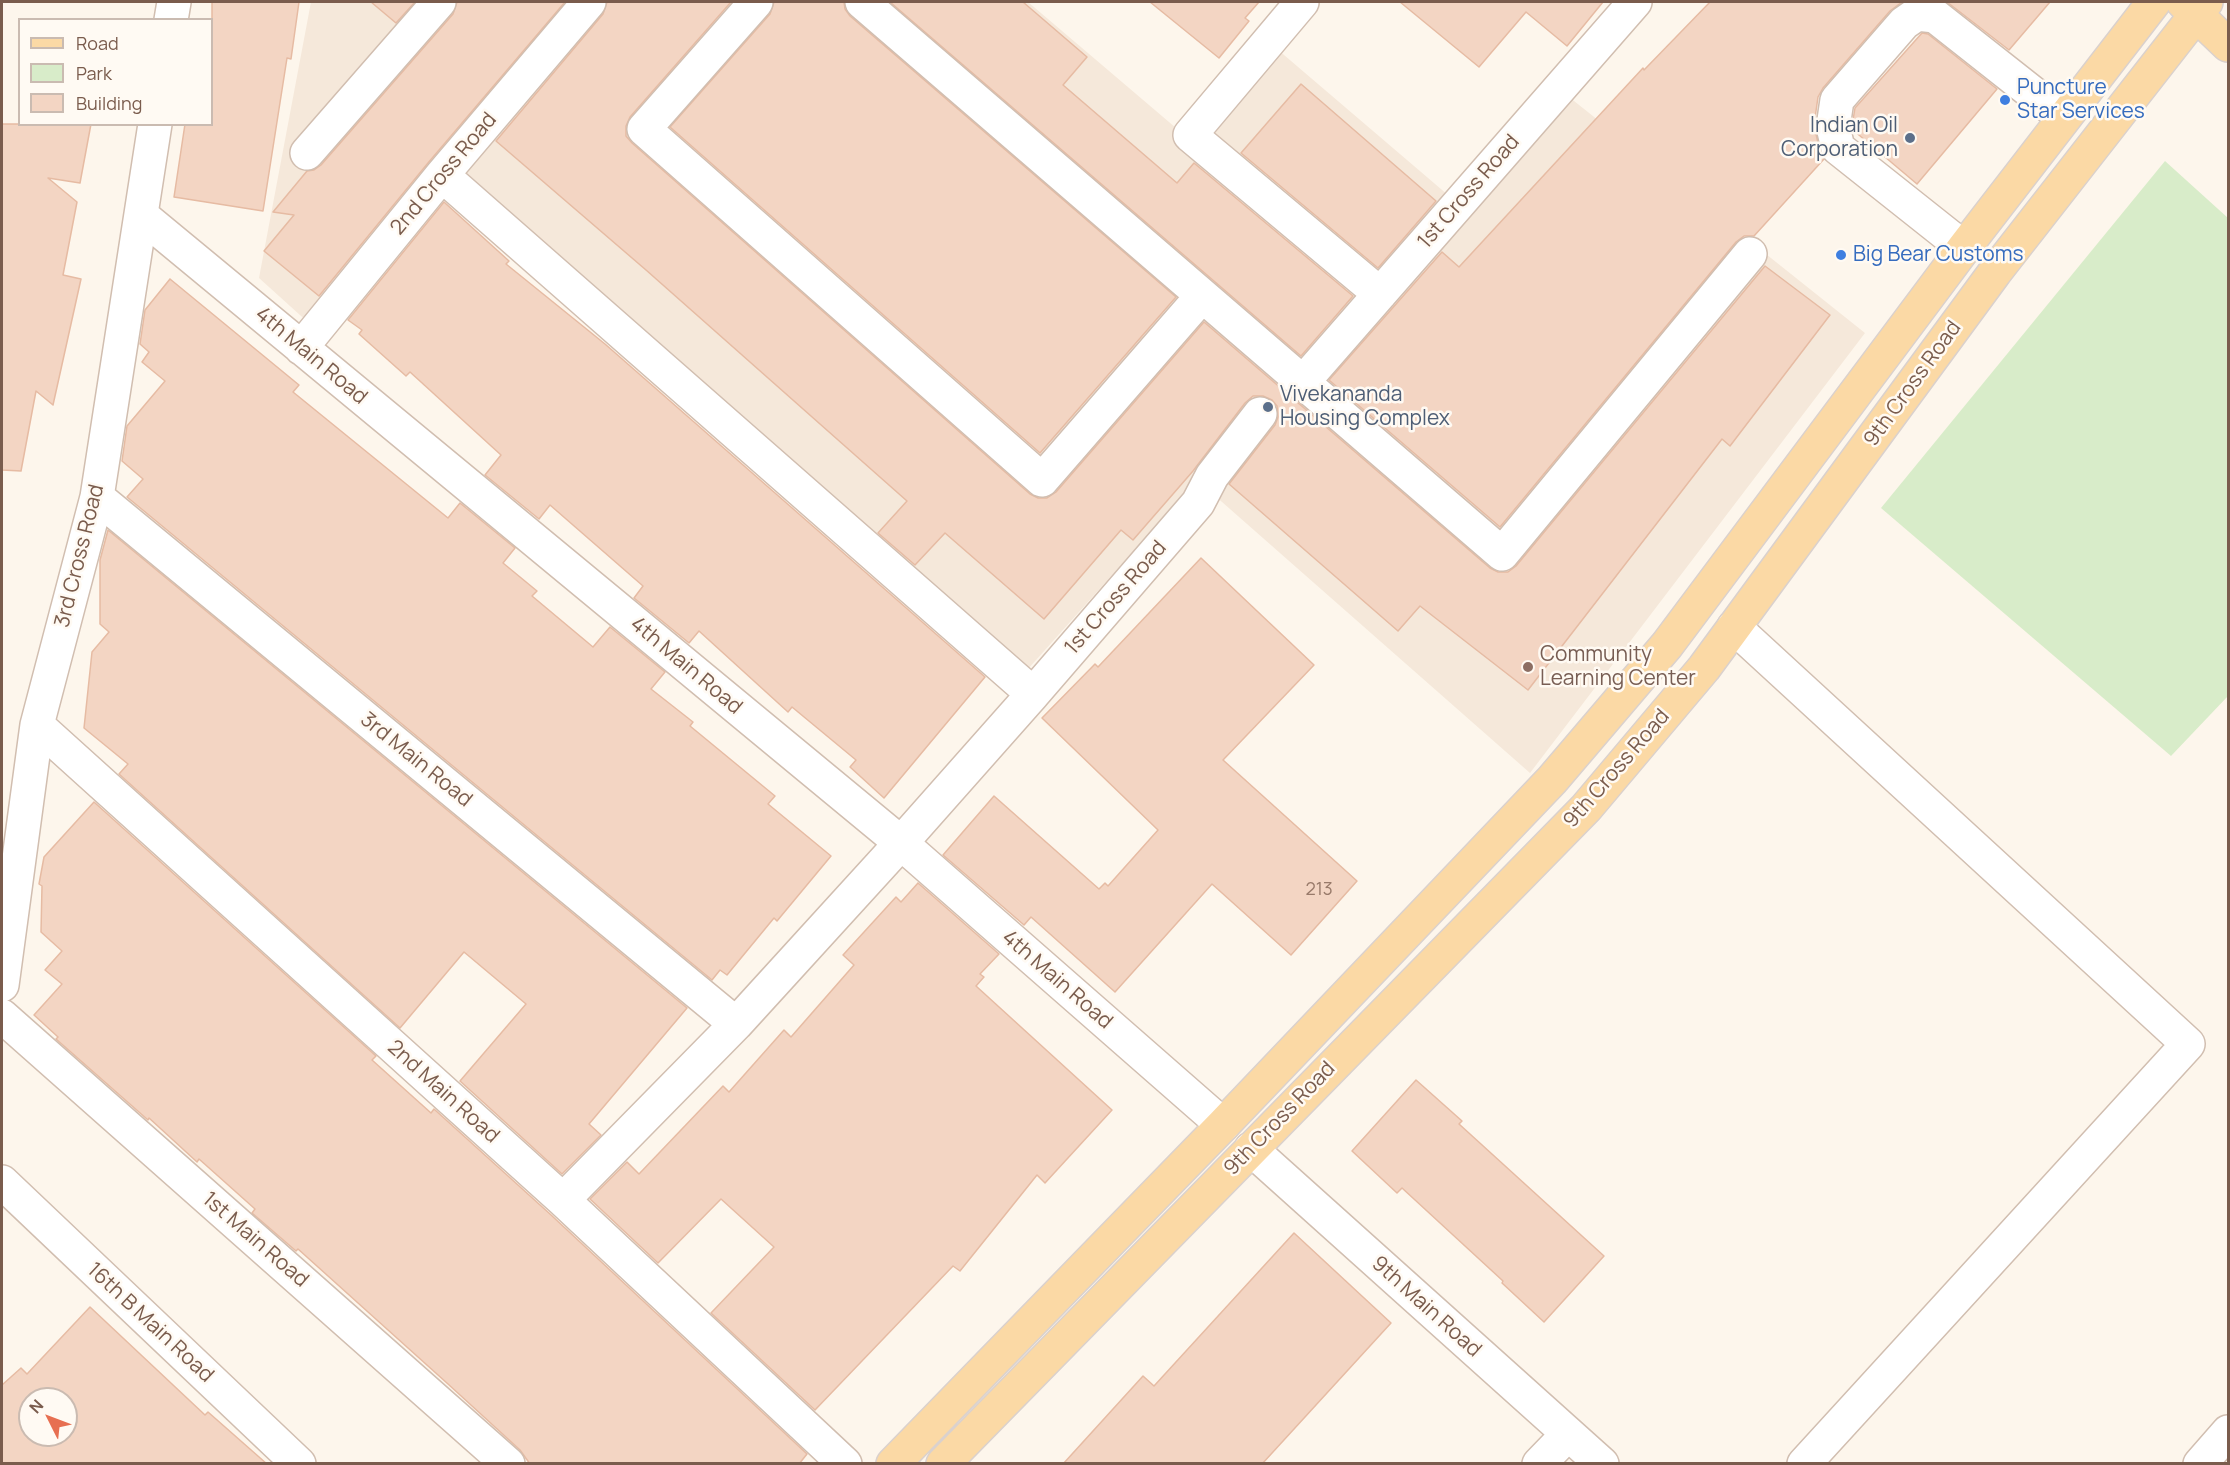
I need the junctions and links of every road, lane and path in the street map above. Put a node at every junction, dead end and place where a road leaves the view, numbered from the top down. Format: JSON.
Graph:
{"nodes":[{"id":1,"x":174,"y":2,"type":"edge"},
{"id":2,"x":439,"y":2,"type":"edge"},
{"id":3,"x":589,"y":2,"type":"edge"},
{"id":4,"x":756,"y":2,"type":"edge"},
{"id":5,"x":862,"y":2,"type":"edge"},
{"id":6,"x":1302,"y":2,"type":"edge"},
{"id":7,"x":1635,"y":2,"type":"edge"},
{"id":8,"x":2154,"y":2,"type":"edge"},
{"id":9,"x":2195,"y":6,"type":"edge"},
{"id":10,"x":171,"y":18,"type":"edge"},
{"id":11,"x":2229,"y":45,"type":"edge"},
{"id":12,"x":2063,"y":117,"type":"junction"},
{"id":13,"x":155,"y":126,"type":"edge"},
{"id":14,"x":307,"y":153,"type":"dead end"},
{"id":15,"x":442,"y":175,"type":"junction"},
{"id":16,"x":141,"y":215,"type":"junction"},
{"id":17,"x":1964,"y":248,"type":"junction"},
{"id":18,"x":1750,"y":254,"type":"dead end"},
{"id":19,"x":1380,"y":294,"type":"junction"},
{"id":20,"x":1202,"y":296,"type":"junction"},
{"id":21,"x":301,"y":348,"type":"junction"},
{"id":22,"x":1303,"y":382,"type":"junction"},
{"id":23,"x":1260,"y":414,"type":"dead end"},
{"id":24,"x":97,"y":497,"type":"junction"},
{"id":25,"x":1734,"y":627,"type":"junction"},
{"id":26,"x":1033,"y":694,"type":"junction"},
{"id":27,"x":37,"y":725,"type":"junction"},
{"id":28,"x":901,"y":843,"type":"junction"},
{"id":29,"x":2,"y":986,"type":"edge"},
{"id":30,"x":2,"y":1016,"type":"edge"},
{"id":31,"x":736,"y":1023,"type":"junction"},
{"id":32,"x":1223,"y":1125,"type":"junction"},
{"id":33,"x":1251,"y":1149,"type":"junction"},
{"id":34,"x":2,"y":1182,"type":"edge"},
{"id":35,"x":563,"y":1200,"type":"junction"},
{"id":36,"x":2229,"y":1432,"type":"edge"},
{"id":37,"x":1569,"y":1434,"type":"junction"},
{"id":38,"x":299,"y":1464,"type":"edge"},
{"id":39,"x":508,"y":1464,"type":"edge"},
{"id":40,"x":845,"y":1464,"type":"edge"},
{"id":41,"x":893,"y":1464,"type":"edge"},
{"id":42,"x":943,"y":1464,"type":"edge"},
{"id":43,"x":1539,"y":1464,"type":"edge"},
{"id":44,"x":1602,"y":1464,"type":"edge"},
{"id":45,"x":1804,"y":1464,"type":"edge"},
{"id":46,"x":2200,"y":1464,"type":"edge"}],
"edges":[{"from":1,"to":10,"type":"street"},
{"from":2,"to":14,"type":"street"},
{"from":3,"to":15,"type":"street","name":"2nd Cross Road"},
{"from":4,"to":20,"type":"street"},
{"from":5,"to":20,"type":"street"},
{"from":6,"to":19,"type":"street"},
{"from":7,"to":19,"type":"street","name":"1st Cross Road"},
{"from":8,"to":12,"type":"main road","name":"9th Cross Road"},
{"from":9,"to":11,"type":"main road"},
{"from":9,"to":25,"type":"main road","name":"9th Cross Road"},
{"from":12,"to":17,"type":"main road","name":"9th Cross Road"},
{"from":12,"to":17,"type":"street"},
{"from":13,"to":16,"type":"street","name":"3rd Cross Road"},
{"from":15,"to":21,"type":"street","name":"2nd Cross Road"},
{"from":15,"to":26,"type":"street"},
{"from":16,"to":21,"type":"street","name":"4th Main Road"},
{"from":16,"to":24,"type":"street","name":"3rd Cross Road"},
{"from":17,"to":32,"type":"main road","name":"9th Cross Road"},
{"from":18,"to":22,"type":"street"},
{"from":19,"to":22,"type":"street","name":"1st Cross Road"},
{"from":20,"to":22,"type":"street"},
{"from":21,"to":28,"type":"street","name":"4th Main Road"},
{"from":23,"to":26,"type":"street","name":"1st Cross Road"},
{"from":24,"to":27,"type":"street","name":"3rd Cross Road"},
{"from":24,"to":31,"type":"street","name":"3rd Main Road"},
{"from":25,"to":33,"type":"main road","name":"9th Cross Road"},
{"from":25,"to":45,"type":"street"},
{"from":26,"to":28,"type":"street","name":"1st Cross Road"},
{"from":27,"to":29,"type":"street","name":"3rd Cross Road"},
{"from":27,"to":35,"type":"street","name":"2nd Main Road"},
{"from":28,"to":31,"type":"street","name":"1st Cross Road"},
{"from":28,"to":32,"type":"street","name":"4th Main Road"},
{"from":30,"to":39,"type":"street","name":"1st Main Road"},
{"from":31,"to":35,"type":"street","name":"1st Cross Road"},
{"from":32,"to":41,"type":"main road","name":"9th Cross Road"},
{"from":33,"to":37,"type":"street","name":"9th Main Road"},
{"from":33,"to":42,"type":"main road","name":"9th Cross Road"},
{"from":34,"to":38,"type":"street","name":"16th B Main Road"},
{"from":35,"to":40,"type":"street","name":"2nd Main Road"},
{"from":36,"to":46,"type":"street"},
{"from":37,"to":43,"type":"street"},
{"from":37,"to":44,"type":"street","name":"9th Main Road"}]}
